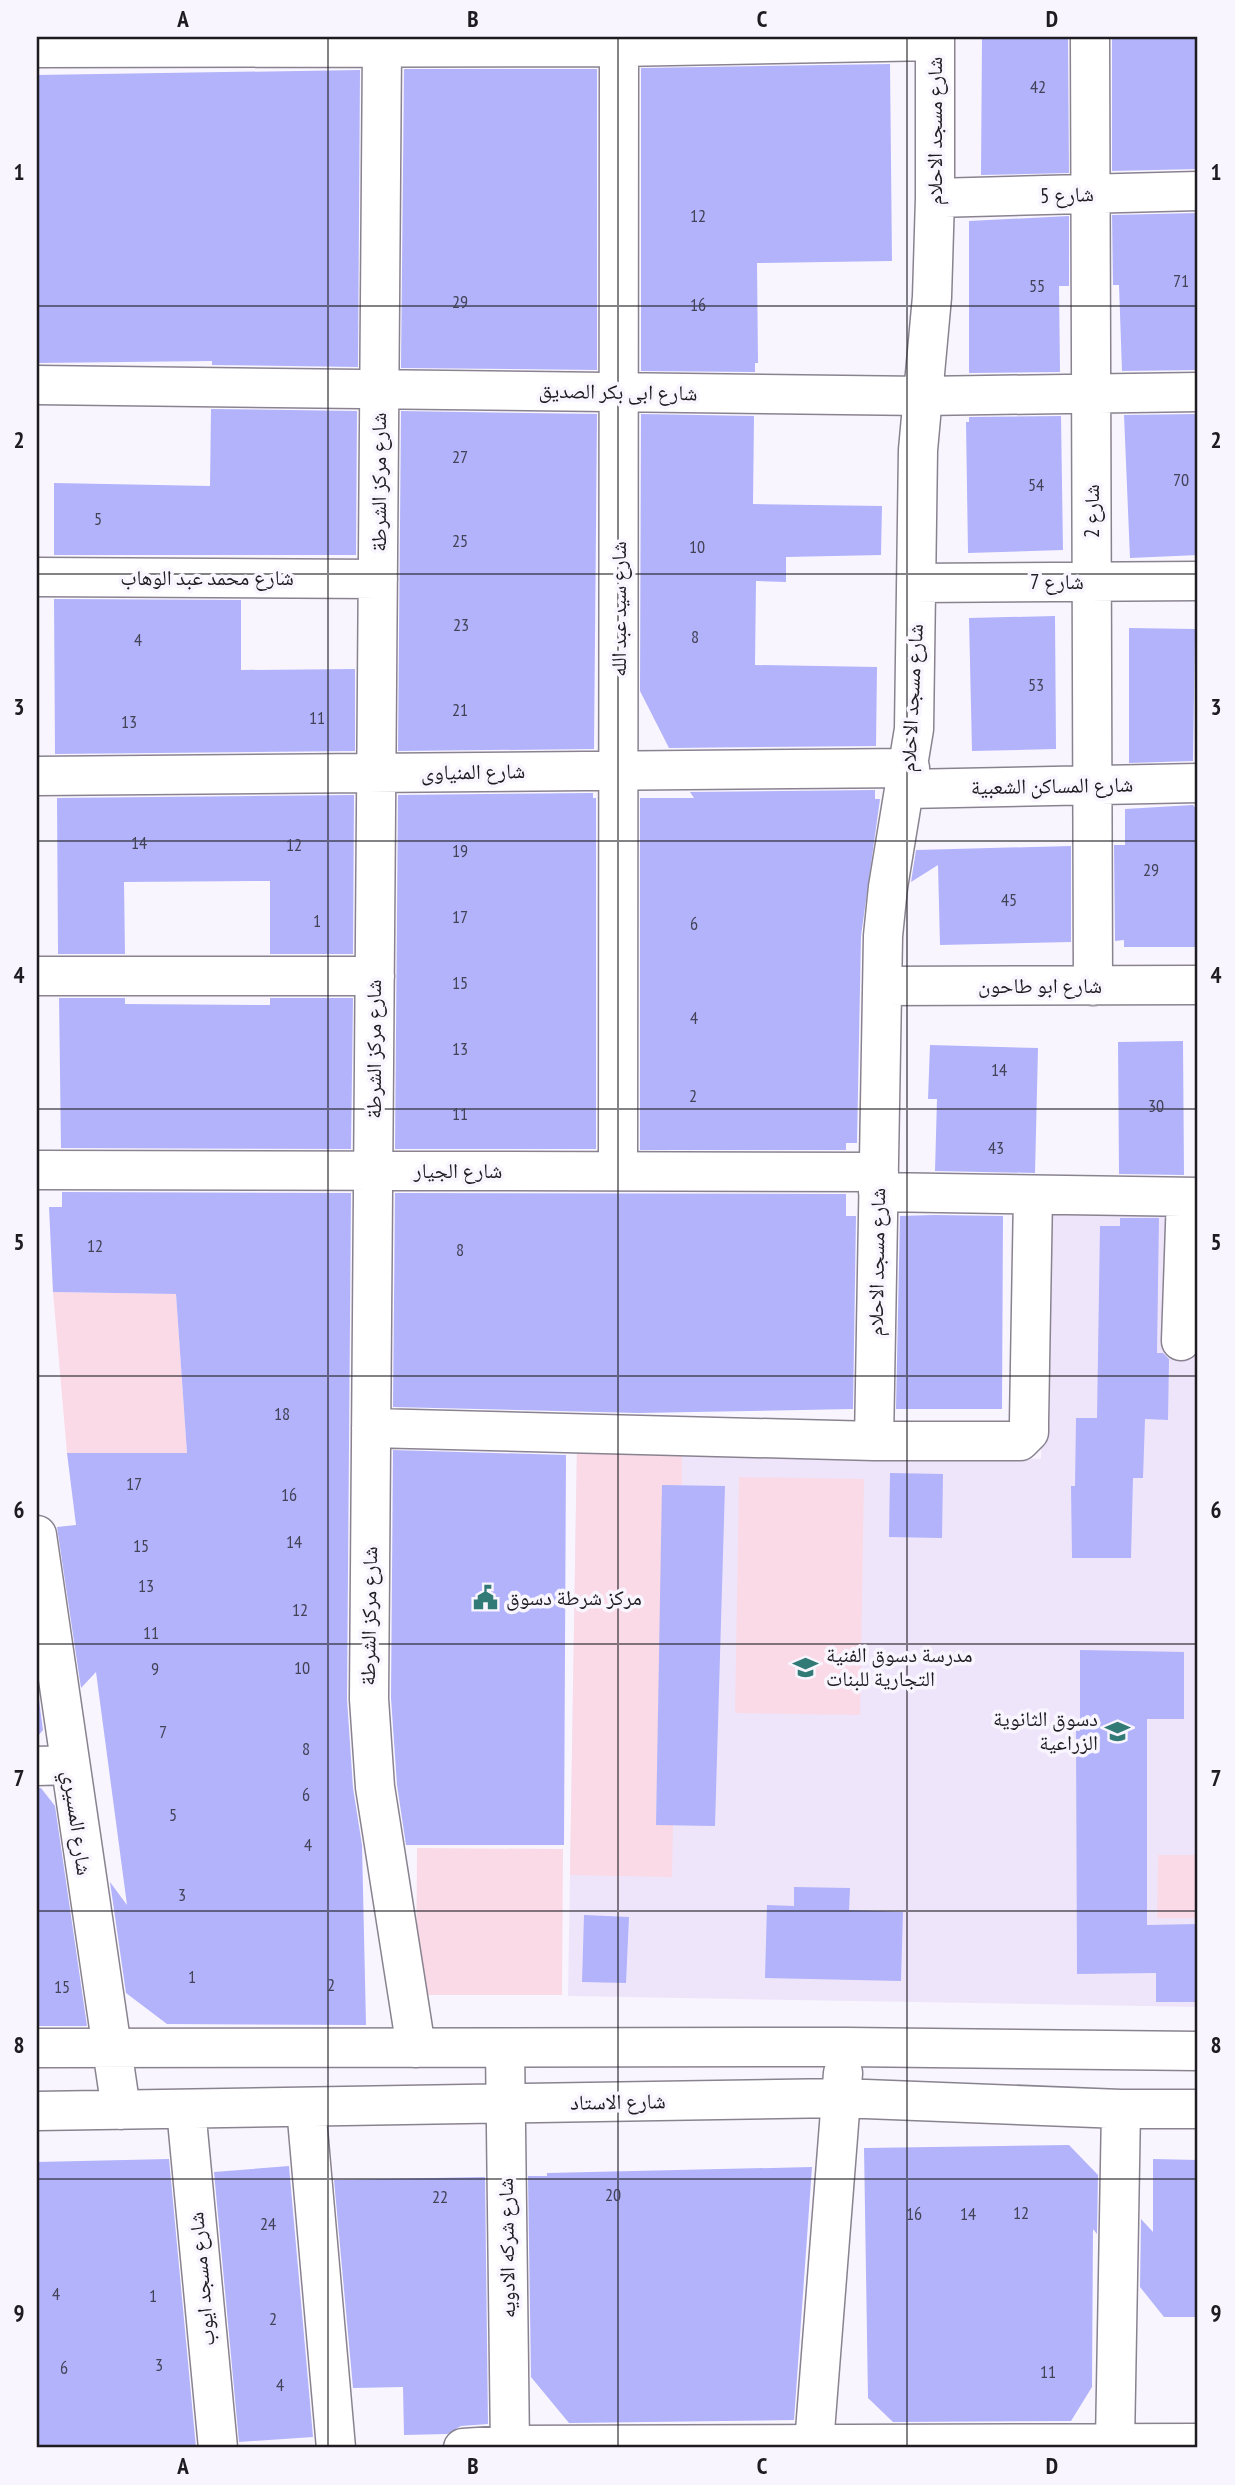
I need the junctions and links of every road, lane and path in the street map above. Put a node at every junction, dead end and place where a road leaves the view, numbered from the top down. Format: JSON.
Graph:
{"nodes":[{"id":1,"x":1090,"y":37,"type":"edge"},
{"id":2,"x":936,"y":39,"type":"edge"},
{"id":3,"x":382,"y":47,"type":"junction"},
{"id":4,"x":619,"y":47,"type":"junction"},
{"id":5,"x":37,"y":48,"type":"edge"},
{"id":6,"x":1198,"y":191,"type":"edge"},
{"id":7,"x":1090,"y":194,"type":"junction"},
{"id":8,"x":935,"y":198,"type":"junction"},
{"id":9,"x":37,"y":385,"type":"edge"},
{"id":10,"x":379,"y":389,"type":"junction"},
{"id":11,"x":619,"y":392,"type":"junction"},
{"id":12,"x":1198,"y":392,"type":"edge"},
{"id":13,"x":1091,"y":394,"type":"junction"},
{"id":14,"x":923,"y":396,"type":"junction"},
{"id":15,"x":37,"y":576,"type":"edge"},
{"id":16,"x":378,"y":579,"type":"junction"},
{"id":17,"x":1198,"y":581,"type":"edge"},
{"id":18,"x":1092,"y":582,"type":"junction"},
{"id":19,"x":916,"y":583,"type":"junction"},
{"id":20,"x":618,"y":771,"type":"junction"},
{"id":21,"x":376,"y":773,"type":"junction"},
{"id":22,"x":37,"y":776,"type":"edge"},
{"id":23,"x":908,"y":778,"type":"junction"},
{"id":24,"x":1198,"y":783,"type":"edge"},
{"id":25,"x":1093,"y":785,"type":"junction"},
{"id":26,"x":37,"y":976,"type":"edge"},
{"id":27,"x":374,"y":976,"type":"junction"},
{"id":28,"x":1198,"y":985,"type":"edge"},
{"id":29,"x":882,"y":986,"type":"junction"},
{"id":30,"x":1093,"y":986,"type":"junction"},
{"id":31,"x":37,"y":1170,"type":"edge"},
{"id":32,"x":373,"y":1171,"type":"junction"},
{"id":33,"x":618,"y":1171,"type":"junction"},
{"id":34,"x":878,"y":1182,"type":"junction"},
{"id":35,"x":1033,"y":1195,"type":"junction"},
{"id":36,"x":1192,"y":1197,"type":"edge"},
{"id":37,"x":1181,"y":1341,"type":"dead end"},
{"id":38,"x":371,"y":1428,"type":"junction"},
{"id":39,"x":874,"y":1441,"type":"junction"},
{"id":40,"x":37,"y":1535,"type":"edge"},
{"id":41,"x":53,"y":1765,"type":"edge"},
{"id":42,"x":846,"y":2047,"type":"junction"},
{"id":43,"x":37,"y":2048,"type":"edge"},
{"id":44,"x":111,"y":2048,"type":"junction"},
{"id":45,"x":416,"y":2048,"type":"junction"},
{"id":46,"x":505,"y":2048,"type":"junction"},
{"id":47,"x":1198,"y":2051,"type":"edge"},
{"id":48,"x":840,"y":2098,"type":"junction"},
{"id":49,"x":506,"y":2104,"type":"junction"},
{"id":50,"x":306,"y":2107,"type":"junction"},
{"id":51,"x":186,"y":2109,"type":"junction"},
{"id":52,"x":1121,"y":2109,"type":"junction"},
{"id":53,"x":1198,"y":2109,"type":"edge"},
{"id":54,"x":121,"y":2110,"type":"junction"},
{"id":55,"x":37,"y":2111,"type":"edge"},
{"id":56,"x":1198,"y":2442,"type":"edge"},
{"id":57,"x":1115,"y":2443,"type":"junction"},
{"id":58,"x":827,"y":2445,"type":"edge"},
{"id":59,"x":510,"y":2447,"type":"edge"},
{"id":60,"x":218,"y":2448,"type":"edge"},
{"id":61,"x":336,"y":2448,"type":"edge"},
{"id":62,"x":463,"y":2448,"type":"edge"}],
"edges":[{"from":1,"to":7,"type":"street","name":"شارع 2"},
{"from":2,"to":4,"type":"street"},
{"from":2,"to":8,"type":"street","name":"شارع مسجد الاحلام"},
{"from":3,"to":4,"type":"street"},
{"from":3,"to":5,"type":"street"},
{"from":3,"to":10,"type":"street","name":"شارع مركز الشرطة"},
{"from":4,"to":11,"type":"street","name":"شارع سيد عبد الله"},
{"from":6,"to":7,"type":"street","name":"شارع 5"},
{"from":7,"to":8,"type":"street","name":"شارع 5"},
{"from":7,"to":13,"type":"street","name":"شارع 2"},
{"from":8,"to":14,"type":"street","name":"شارع مسجد الاحلام"},
{"from":9,"to":10,"type":"street","name":"شارع ابى بكر الصديق"},
{"from":10,"to":11,"type":"street","name":"شارع ابى بكر الصديق"},
{"from":10,"to":16,"type":"street","name":"شارع مركز الشرطة"},
{"from":11,"to":14,"type":"street","name":"شارع ابى بكر الصديق"},
{"from":11,"to":20,"type":"street","name":"شارع سيد عبد الله"},
{"from":12,"to":13,"type":"street","name":"شارع ابى بكر الصديق"},
{"from":13,"to":14,"type":"street","name":"شارع ابى بكر الصديق"},
{"from":13,"to":18,"type":"street","name":"شارع 2"},
{"from":14,"to":19,"type":"street","name":"شارع مسجد الاحلام"},
{"from":15,"to":16,"type":"street","name":"شارع محمد عبد الوهاب"},
{"from":16,"to":21,"type":"street","name":"شارع مركز الشرطة"},
{"from":17,"to":18,"type":"street","name":"شارع 7"},
{"from":18,"to":19,"type":"street","name":"شارع 7"},
{"from":18,"to":25,"type":"street","name":"شارع 2"},
{"from":19,"to":23,"type":"street","name":"شارع مسجد الاحلام"},
{"from":20,"to":21,"type":"street","name":"شارع المنياوى"},
{"from":20,"to":23,"type":"street","name":"شارع المنياوى"},
{"from":20,"to":33,"type":"street","name":"شارع سيد عبد الله"},
{"from":21,"to":22,"type":"street","name":"شارع المنياوى"},
{"from":21,"to":27,"type":"street","name":"شارع مركز الشرطة"},
{"from":23,"to":25,"type":"street","name":"شارع المساكن الشعبية"},
{"from":23,"to":29,"type":"street","name":"شارع مسجد الاحلام"},
{"from":24,"to":25,"type":"street","name":"شارع المساكن الشعبية"},
{"from":25,"to":30,"type":"street","name":"شارع 2"},
{"from":26,"to":27,"type":"street"},
{"from":27,"to":32,"type":"street","name":"شارع مركز الشرطة"},
{"from":28,"to":30,"type":"street","name":"شارع ابو طاحون"},
{"from":29,"to":30,"type":"street","name":"شارع ابو طاحون"},
{"from":29,"to":34,"type":"street","name":"شارع مسجد الاحلام"},
{"from":31,"to":32,"type":"street","name":"شارع الجيار"},
{"from":32,"to":33,"type":"street","name":"شارع الجيار"},
{"from":32,"to":38,"type":"street","name":"شارع مركز الشرطة"},
{"from":33,"to":34,"type":"street","name":"شارع الجيار"},
{"from":34,"to":35,"type":"street","name":"شارع الجيار"},
{"from":34,"to":39,"type":"street","name":"شارع مسجد الاحلام"},
{"from":35,"to":36,"type":"street","name":"شارع الجيار"},
{"from":35,"to":39,"type":"street"},
{"from":36,"to":37,"type":"street"},
{"from":38,"to":39,"type":"street"},
{"from":38,"to":45,"type":"street","name":"شارع مركز الشرطة"},
{"from":40,"to":41,"type":"street","name":"شارع المسيري"},
{"from":41,"to":44,"type":"street","name":"شارع المسيري"},
{"from":42,"to":46,"type":"street"},
{"from":42,"to":47,"type":"street"},
{"from":42,"to":48,"type":"street"},
{"from":43,"to":44,"type":"street"},
{"from":44,"to":45,"type":"street"},
{"from":44,"to":54,"type":"street","name":"شارع المسيري"},
{"from":45,"to":46,"type":"street"},
{"from":46,"to":49,"type":"street","name":"شارع شركه الادويه"},
{"from":48,"to":49,"type":"street","name":"شارع الاستاد"},
{"from":48,"to":52,"type":"street","name":"شارع الاستاد"},
{"from":48,"to":58,"type":"street"},
{"from":49,"to":50,"type":"street","name":"شارع الاستاد"},
{"from":49,"to":59,"type":"street","name":"شارع شركه الادويه"},
{"from":50,"to":51,"type":"street","name":"شارع الاستاد"},
{"from":50,"to":61,"type":"street"},
{"from":51,"to":54,"type":"street","name":"شارع الاستاد"},
{"from":51,"to":60,"type":"street","name":"شارع مسجد ايوب"},
{"from":52,"to":53,"type":"street","name":"شارع الاستاد"},
{"from":52,"to":57,"type":"street"},
{"from":54,"to":55,"type":"street","name":"شارع الاستاد"},
{"from":56,"to":57,"type":"street"},
{"from":57,"to":58,"type":"street"},
{"from":58,"to":59,"type":"street"},
{"from":59,"to":62,"type":"street"}]}
